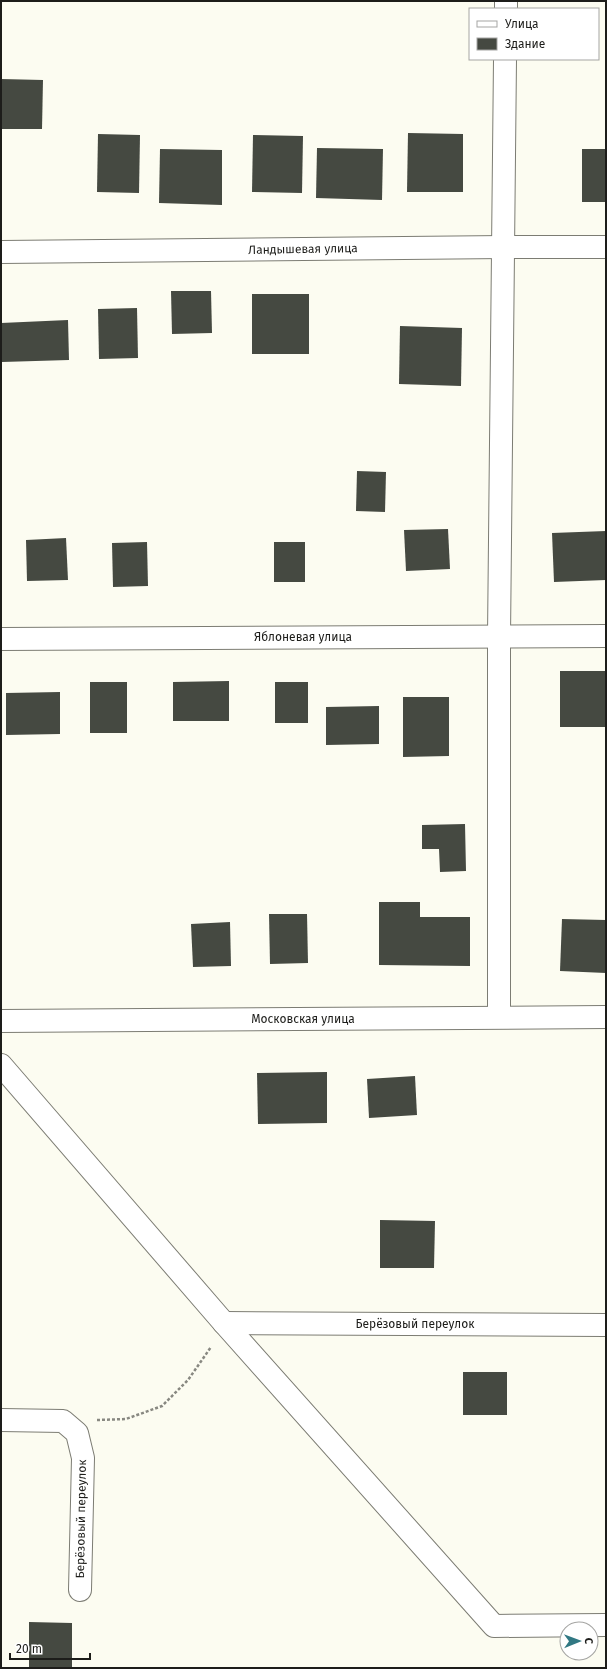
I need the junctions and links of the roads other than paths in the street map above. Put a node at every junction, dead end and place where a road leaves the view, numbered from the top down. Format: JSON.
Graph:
{"nodes":[{"id":1,"x":505,"y":60,"type":"edge"},
{"id":2,"x":504,"y":246,"type":"junction"},
{"id":3,"x":606,"y":247,"type":"edge"},
{"id":4,"x":1,"y":252,"type":"edge"},
{"id":5,"x":499,"y":636,"type":"junction"},
{"id":6,"x":606,"y":636,"type":"edge"},
{"id":7,"x":1,"y":639,"type":"edge"},
{"id":8,"x":499,"y":1017,"type":"junction"},
{"id":9,"x":606,"y":1017,"type":"edge"},
{"id":10,"x":1,"y":1021,"type":"edge"},
{"id":11,"x":1,"y":1064,"type":"edge"},
{"id":12,"x":224,"y":1323,"type":"junction"},
{"id":13,"x":606,"y":1325,"type":"edge"},
{"id":14,"x":1,"y":1420,"type":"edge"},
{"id":15,"x":80,"y":1590,"type":"dead end"},
{"id":16,"x":606,"y":1625,"type":"edge"}],
"edges":[{"from":1,"to":2,"type":"street"},
{"from":2,"to":3,"type":"street","name":"Ландышевая улица"},
{"from":2,"to":4,"type":"street","name":"Ландышевая улица"},
{"from":2,"to":5,"type":"street"},
{"from":5,"to":6,"type":"street","name":"Яблоневая улица"},
{"from":5,"to":7,"type":"street","name":"Яблоневая улица"},
{"from":5,"to":8,"type":"street"},
{"from":8,"to":9,"type":"street","name":"Московская улица"},
{"from":8,"to":10,"type":"street","name":"Московская улица"},
{"from":11,"to":12,"type":"street"},
{"from":12,"to":13,"type":"street","name":"Берёзовый переулок"},
{"from":12,"to":16,"type":"street"},
{"from":14,"to":15,"type":"street","name":"Берёзовый переулок"}]}
